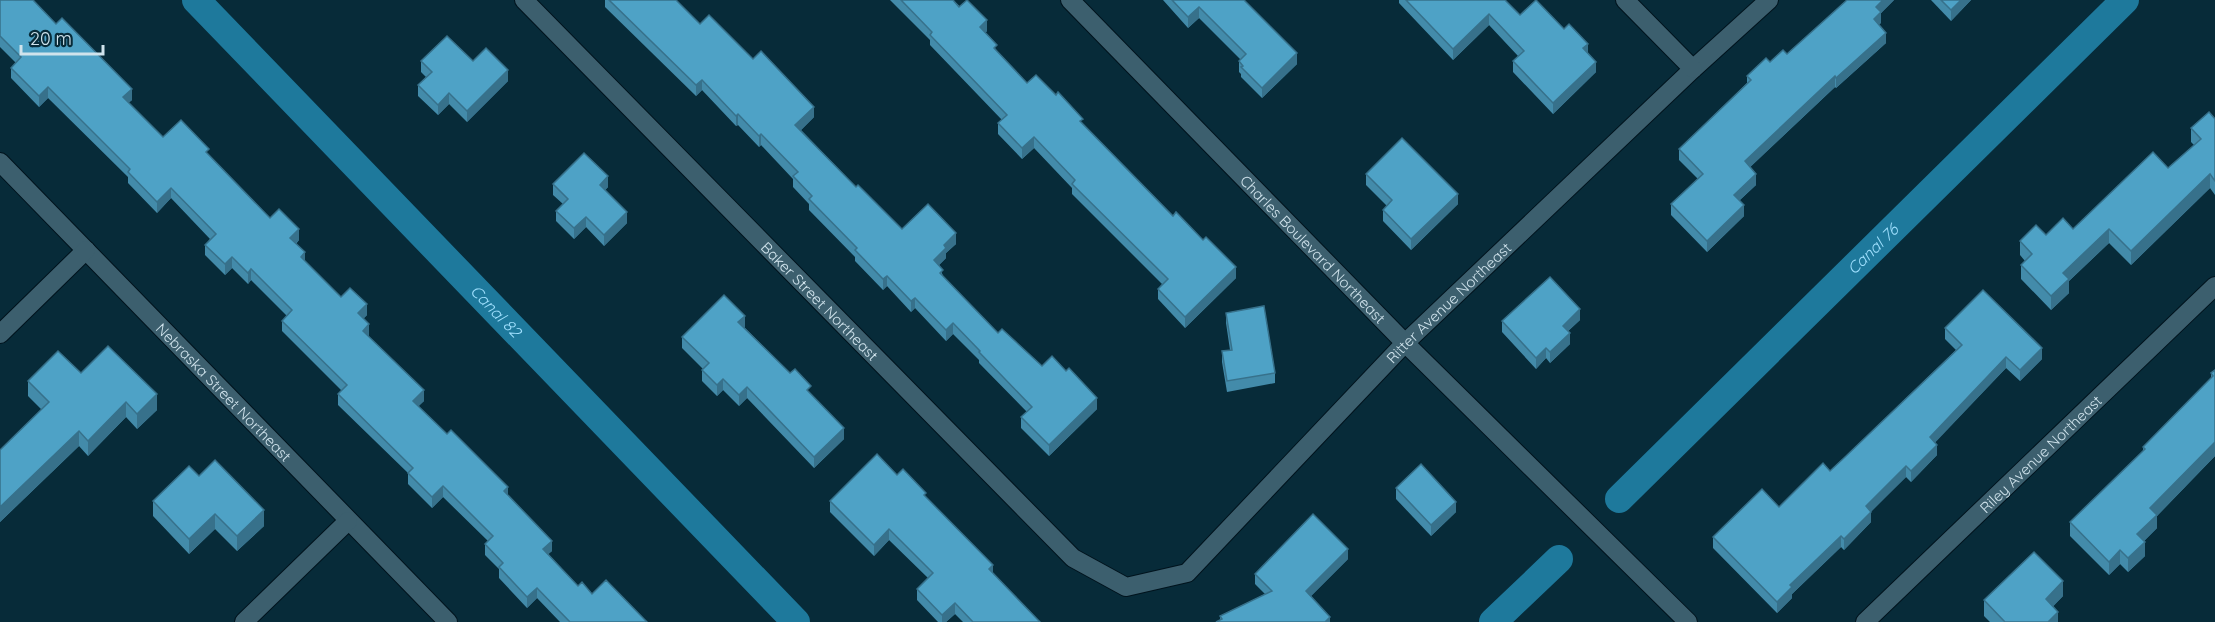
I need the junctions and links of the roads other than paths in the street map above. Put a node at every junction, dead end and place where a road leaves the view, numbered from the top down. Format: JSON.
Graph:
{"nodes":[{"id":1,"x":524,"y":0,"type":"edge"},
{"id":2,"x":1070,"y":0,"type":"edge"},
{"id":3,"x":1625,"y":0,"type":"edge"},
{"id":4,"x":1769,"y":0,"type":"edge"},
{"id":5,"x":1693,"y":69,"type":"junction"},
{"id":6,"x":0,"y":162,"type":"edge"},
{"id":7,"x":86,"y":250,"type":"junction"},
{"id":8,"x":2215,"y":286,"type":"edge"},
{"id":9,"x":0,"y":334,"type":"edge"},
{"id":10,"x":1405,"y":342,"type":"junction"},
{"id":11,"x":348,"y":520,"type":"junction"},
{"id":12,"x":1126,"y":588,"type":"joint"},
{"id":13,"x":244,"y":622,"type":"edge"},
{"id":14,"x":448,"y":622,"type":"edge"},
{"id":15,"x":1688,"y":622,"type":"edge"},
{"id":16,"x":1865,"y":622,"type":"edge"}],
"edges":[{"from":1,"to":12,"type":"street","name":"Baker Street Northeast"},
{"from":2,"to":10,"type":"street","name":"Charles Boulevard Northeast"},
{"from":3,"to":5,"type":"street"},
{"from":4,"to":5,"type":"street","name":"Ritter Avenue Northeast"},
{"from":5,"to":10,"type":"street","name":"Ritter Avenue Northeast"},
{"from":6,"to":7,"type":"street","name":"Nebraska Street Northeast"},
{"from":7,"to":9,"type":"street"},
{"from":7,"to":11,"type":"street","name":"Nebraska Street Northeast"},
{"from":8,"to":16,"type":"street","name":"Riley Avenue Northeast"},
{"from":10,"to":12,"type":"street","name":"Ritter Avenue Northeast"},
{"from":10,"to":15,"type":"street","name":"Charles Boulevard Northeast"},
{"from":11,"to":13,"type":"street"},
{"from":11,"to":14,"type":"street","name":"Nebraska Street Northeast"}]}
